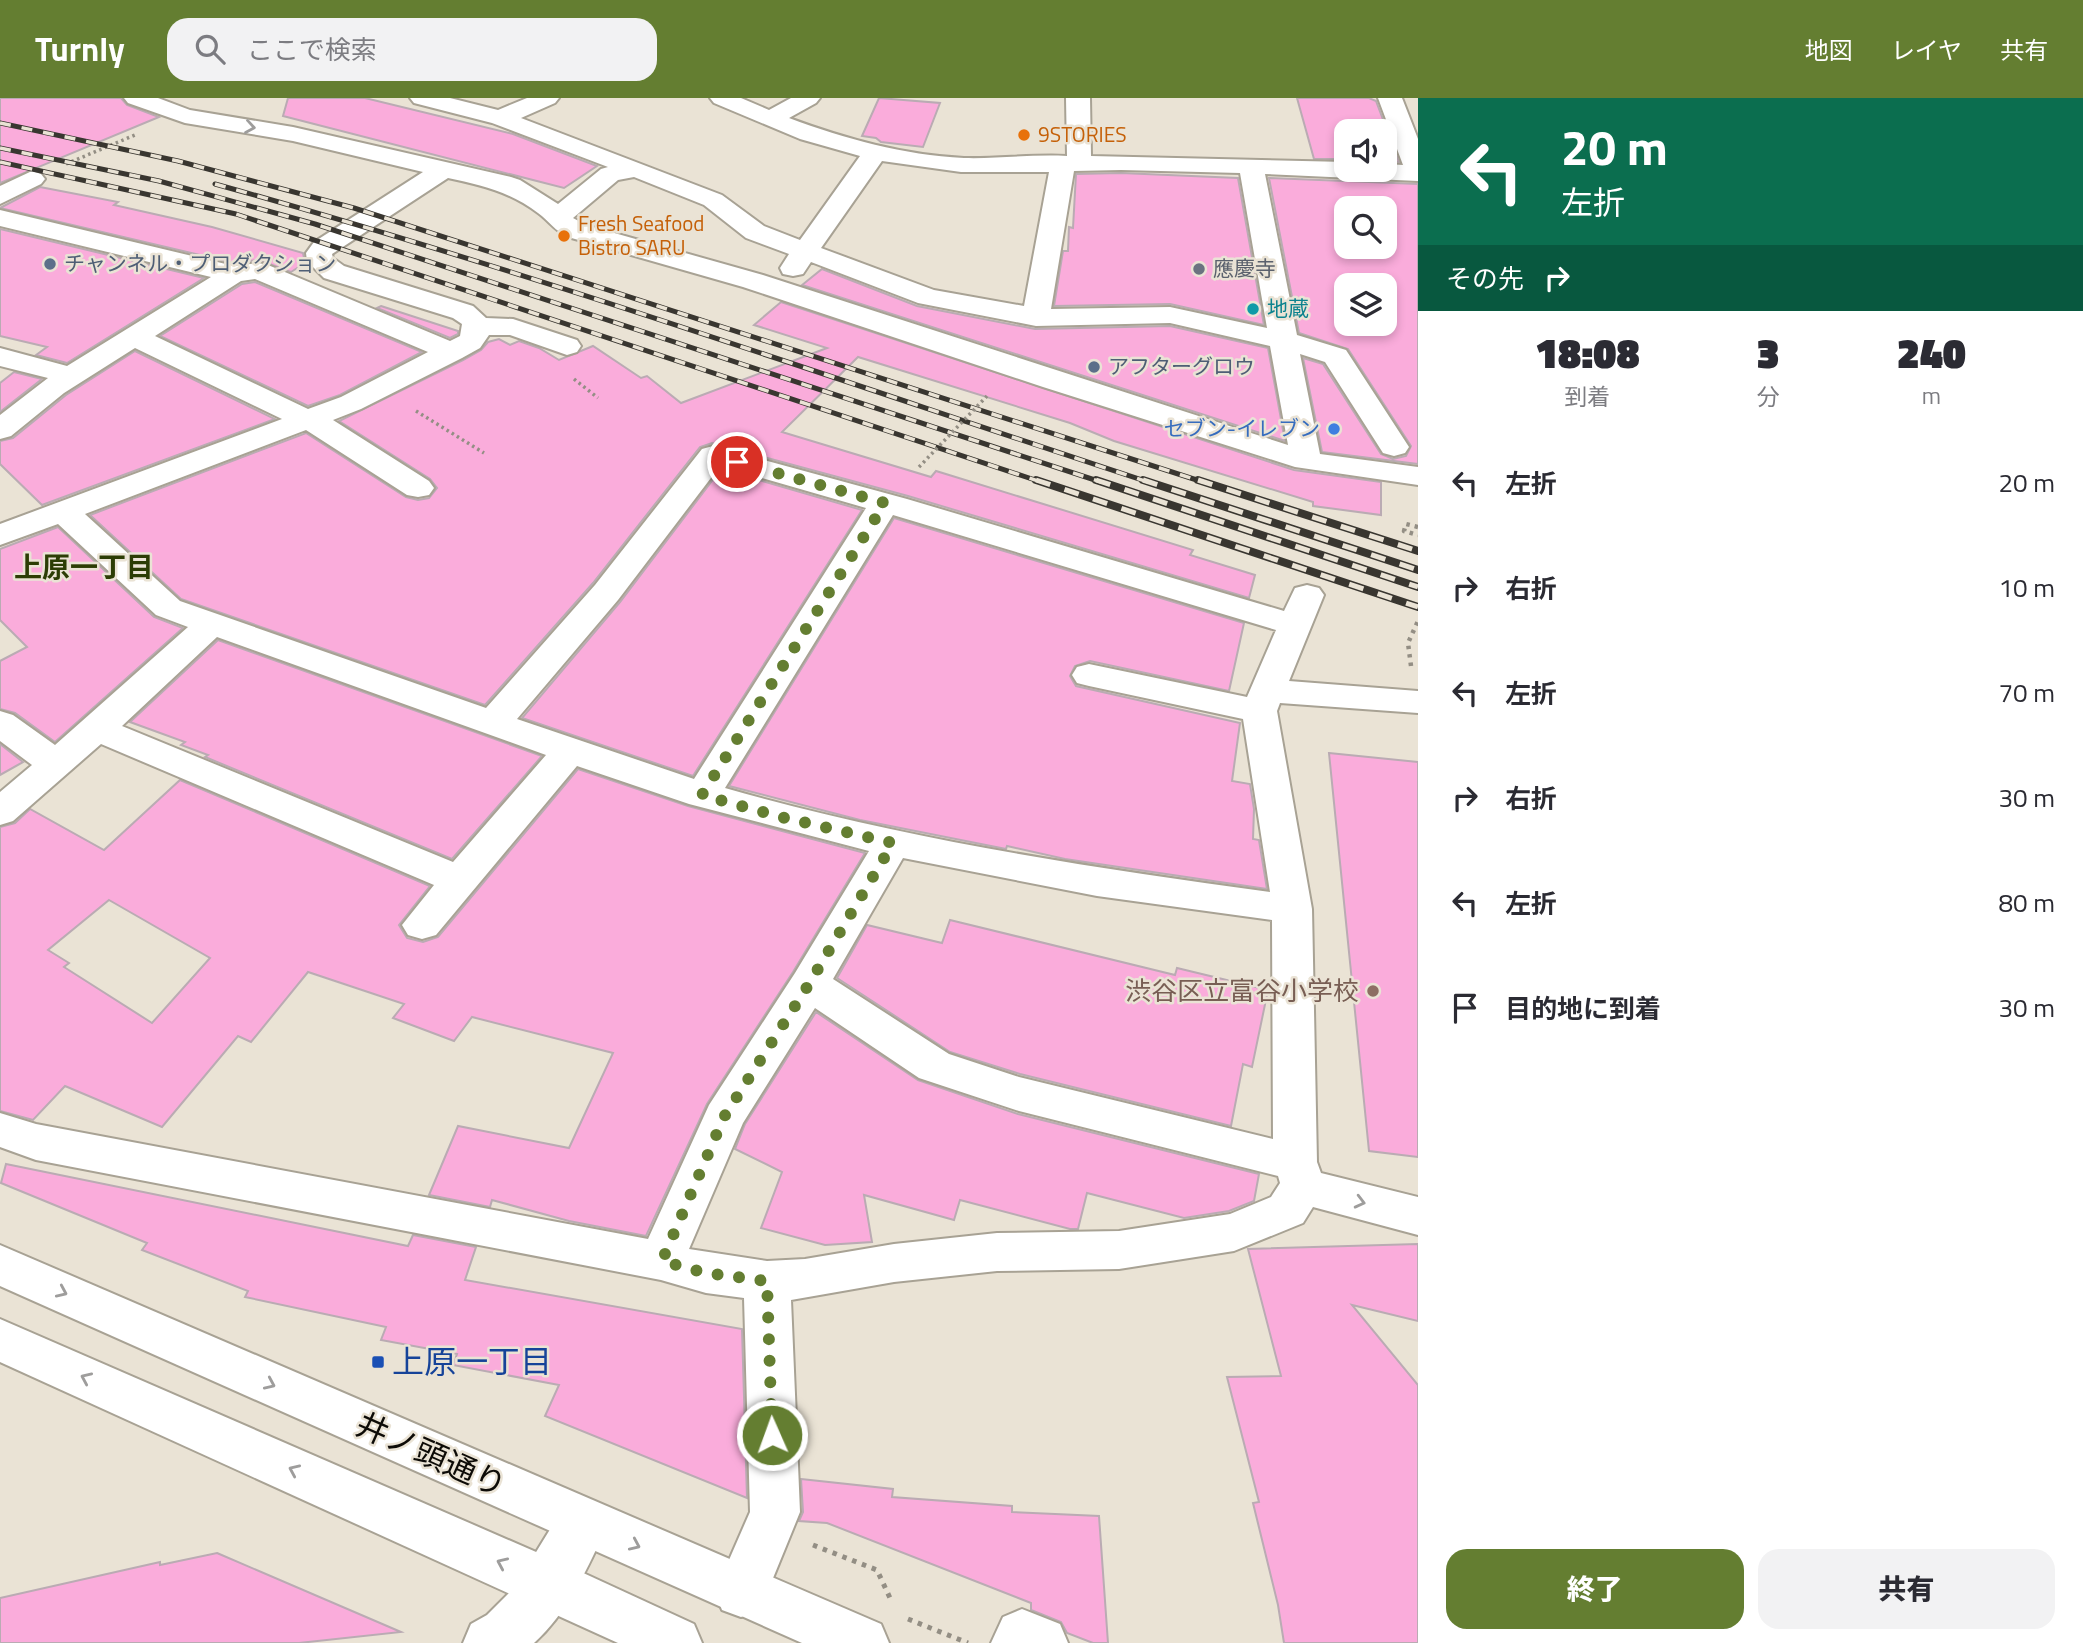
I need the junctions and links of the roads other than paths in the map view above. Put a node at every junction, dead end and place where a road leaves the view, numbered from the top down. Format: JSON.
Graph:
{"nodes":[{"id":1,"x":136,"y":98,"type":"edge"},
{"id":2,"x":225,"y":98,"type":"edge"},
{"id":3,"x":422,"y":98,"type":"edge"},
{"id":4,"x":547,"y":98,"type":"edge"},
{"id":5,"x":722,"y":98,"type":"edge"},
{"id":6,"x":808,"y":98,"type":"edge"},
{"id":7,"x":1078,"y":98,"type":"edge"},
{"id":8,"x":1390,"y":98,"type":"edge"},
{"id":9,"x":192,"y":117,"type":"junction"},
{"id":10,"x":500,"y":118,"type":"junction"},
{"id":11,"x":771,"y":119,"type":"junction"},
{"id":12,"x":875,"y":153,"type":"junction"},
{"id":13,"x":1071,"y":164,"type":"junction"},
{"id":14,"x":1251,"y":167,"type":"junction"},
{"id":15,"x":444,"y":169,"type":"junction"},
{"id":16,"x":636,"y":169,"type":"junction"},
{"id":17,"x":1418,"y":172,"type":"edge"},
{"id":18,"x":32,"y":179,"type":"road end"},
{"id":19,"x":0,"y":196,"type":"edge"},
{"id":20,"x":558,"y":217,"type":"junction"},
{"id":21,"x":0,"y":218,"type":"edge"},
{"id":22,"x":806,"y":250,"type":"junction"},
{"id":23,"x":234,"y":274,"type":"junction"},
{"id":24,"x":778,"y":290,"type":"junction"},
{"id":25,"x":1040,"y":318,"type":"junction"},
{"id":26,"x":478,"y":326,"type":"junction"},
{"id":27,"x":134,"y":337,"type":"junction"},
{"id":28,"x":1283,"y":340,"type":"junction"},
{"id":29,"x":567,"y":346,"type":"dead end"},
{"id":30,"x":453,"y":352,"type":"junction"},
{"id":31,"x":0,"y":357,"type":"edge"},
{"id":32,"x":1002,"y":364,"type":"junction"},
{"id":33,"x":72,"y":376,"type":"junction"},
{"id":34,"x":305,"y":421,"type":"junction"},
{"id":35,"x":0,"y":430,"type":"edge"},
{"id":36,"x":1394,"y":447,"type":"dead end"},
{"id":37,"x":1306,"y":461,"type":"junction"},
{"id":38,"x":1418,"y":476,"type":"edge"},
{"id":39,"x":418,"y":488,"type":"dead end"},
{"id":40,"x":885,"y":503,"type":"junction"},
{"id":41,"x":64,"y":512,"type":"junction"},
{"id":42,"x":4,"y":524,"type":"edge"},
{"id":43,"x":213,"y":622,"type":"junction"},
{"id":44,"x":1089,"y":675,"type":"dead end"},
{"id":45,"x":1263,"y":701,"type":"junction"},
{"id":46,"x":1418,"y":702,"type":"edge"},
{"id":47,"x":0,"y":723,"type":"edge"},
{"id":48,"x":494,"y":723,"type":"junction"},
{"id":49,"x":97,"y":729,"type":"junction"},
{"id":50,"x":569,"y":751,"type":"junction"},
{"id":51,"x":57,"y":765,"type":"junction"},
{"id":52,"x":702,"y":795,"type":"junction"},
{"id":53,"x":0,"y":812,"type":"edge"},
{"id":54,"x":893,"y":843,"type":"junction"},
{"id":55,"x":460,"y":880,"type":"junction"},
{"id":56,"x":1292,"y":909,"type":"junction"},
{"id":57,"x":422,"y":925,"type":"dead end"},
{"id":58,"x":809,"y":984,"type":"junction"},
{"id":59,"x":0,"y":1130,"type":"edge"},
{"id":60,"x":1299,"y":1173,"type":"junction"},
{"id":61,"x":1418,"y":1216,"type":"edge"},
{"id":62,"x":662,"y":1261,"type":"junction"},
{"id":63,"x":0,"y":1265,"type":"edge"},
{"id":64,"x":767,"y":1281,"type":"junction"},
{"id":65,"x":0,"y":1340,"type":"edge"},
{"id":66,"x":583,"y":1522,"type":"junction"},
{"id":67,"x":548,"y":1583,"type":"junction"},
{"id":68,"x":741,"y":1592,"type":"junction"},
{"id":69,"x":880,"y":1629,"type":"edge"},
{"id":70,"x":490,"y":1643,"type":"edge"},
{"id":71,"x":675,"y":1643,"type":"edge"},
{"id":72,"x":1018,"y":1643,"type":"edge"},
{"id":73,"x":1041,"y":1643,"type":"edge"}],
"edges":[{"from":1,"to":9,"type":"street"},
{"from":2,"to":9,"type":"street"},
{"from":3,"to":10,"type":"street"},
{"from":4,"to":10,"type":"street"},
{"from":5,"to":11,"type":"street"},
{"from":6,"to":11,"type":"street"},
{"from":7,"to":13,"type":"street"},
{"from":8,"to":17,"type":"street"},
{"from":9,"to":15,"type":"street","one_way":true},
{"from":10,"to":16,"type":"street"},
{"from":11,"to":12,"type":"street"},
{"from":12,"to":13,"type":"street"},
{"from":12,"to":22,"type":"street"},
{"from":13,"to":14,"type":"street"},
{"from":13,"to":25,"type":"street"},
{"from":14,"to":17,"type":"street"},
{"from":14,"to":28,"type":"street"},
{"from":15,"to":20,"type":"street"},
{"from":15,"to":26,"type":"street"},
{"from":16,"to":20,"type":"street"},
{"from":16,"to":22,"type":"street"},
{"from":18,"to":19,"type":"street"},
{"from":20,"to":24,"type":"street"},
{"from":21,"to":23,"type":"street"},
{"from":22,"to":24,"type":"street"},
{"from":22,"to":25,"type":"street"},
{"from":23,"to":27,"type":"street"},
{"from":23,"to":30,"type":"street"},
{"from":24,"to":32,"type":"street"},
{"from":25,"to":28,"type":"street"},
{"from":25,"to":32,"type":"street"},
{"from":26,"to":29,"type":"street"},
{"from":26,"to":30,"type":"street"},
{"from":27,"to":33,"type":"street"},
{"from":27,"to":34,"type":"street"},
{"from":28,"to":36,"type":"street"},
{"from":28,"to":37,"type":"street"},
{"from":30,"to":34,"type":"street"},
{"from":31,"to":33,"type":"street"},
{"from":32,"to":37,"type":"street"},
{"from":33,"to":35,"type":"street"},
{"from":34,"to":39,"type":"street"},
{"from":34,"to":41,"type":"street"},
{"from":37,"to":38,"type":"street"},
{"from":40,"to":45,"type":"street"},
{"from":40,"to":48,"type":"street"},
{"from":40,"to":52,"type":"street"},
{"from":41,"to":42,"type":"street"},
{"from":41,"to":43,"type":"street"},
{"from":43,"to":48,"type":"street"},
{"from":43,"to":49,"type":"street"},
{"from":44,"to":45,"type":"street"},
{"from":45,"to":46,"type":"street"},
{"from":45,"to":56,"type":"street"},
{"from":47,"to":51,"type":"street"},
{"from":48,"to":50,"type":"street"},
{"from":49,"to":51,"type":"street"},
{"from":49,"to":55,"type":"street"},
{"from":50,"to":52,"type":"street"},
{"from":50,"to":55,"type":"street"},
{"from":51,"to":53,"type":"street"},
{"from":52,"to":54,"type":"street"},
{"from":54,"to":56,"type":"street"},
{"from":54,"to":58,"type":"street"},
{"from":55,"to":57,"type":"street"},
{"from":56,"to":60,"type":"street"},
{"from":58,"to":60,"type":"street"},
{"from":58,"to":62,"type":"street"},
{"from":59,"to":62,"type":"street"},
{"from":60,"to":61,"type":"street","one_way":true},
{"from":60,"to":64,"type":"street"},
{"from":62,"to":64,"type":"street"},
{"from":63,"to":66,"type":"street","name":"井ノ頭通り","one_way":true},
{"from":64,"to":68,"type":"street"},
{"from":67,"to":65,"type":"street","one_way":true},
{"from":66,"to":67,"type":"street"},
{"from":66,"to":68,"type":"street","name":"井ノ頭通り","one_way":true},
{"from":67,"to":70,"type":"street"},
{"from":67,"to":71,"type":"street"},
{"from":68,"to":69,"type":"street","name":"井ノ頭通り"},
{"from":72,"to":73,"type":"street"}]}
